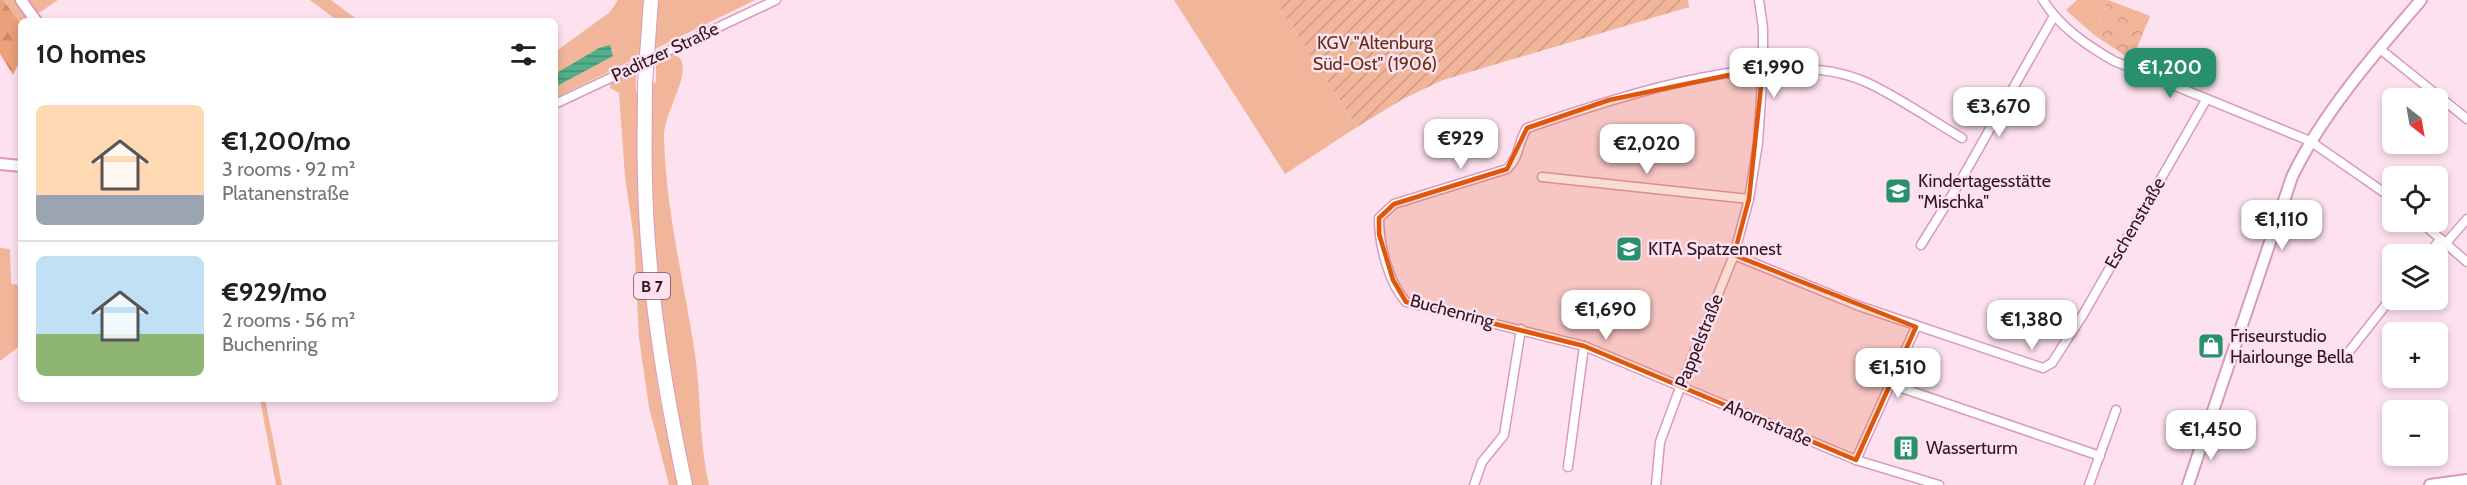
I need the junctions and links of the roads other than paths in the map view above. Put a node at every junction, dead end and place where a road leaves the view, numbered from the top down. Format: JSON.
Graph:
{"nodes":[{"id":1,"x":21,"y":0,"type":"edge"},
{"id":2,"x":651,"y":0,"type":"edge"},
{"id":3,"x":776,"y":0,"type":"edge"},
{"id":4,"x":1759,"y":0,"type":"edge"},
{"id":5,"x":2043,"y":0,"type":"edge"},
{"id":6,"x":2421,"y":0,"type":"edge"},
{"id":7,"x":2054,"y":16,"type":"junction"},
{"id":8,"x":34,"y":18,"type":"edge"},
{"id":9,"x":2380,"y":49,"type":"junction"},
{"id":10,"x":1763,"y":68,"type":"junction"},
{"id":11,"x":2206,"y":100,"type":"junction"},
{"id":12,"x":558,"y":103,"type":"edge"},
{"id":13,"x":2467,"y":119,"type":"edge"},
{"id":14,"x":1962,"y":138,"type":"dead end"},
{"id":15,"x":2310,"y":141,"type":"junction"},
{"id":16,"x":0,"y":164,"type":"edge"},
{"id":17,"x":18,"y":166,"type":"edge"},
{"id":18,"x":1542,"y":177,"type":"dead end"},
{"id":19,"x":2382,"y":191,"type":"edge"},
{"id":20,"x":1749,"y":199,"type":"junction"},
{"id":21,"x":2467,"y":219,"type":"edge"},
{"id":22,"x":2433,"y":232,"type":"edge"},
{"id":23,"x":2443,"y":241,"type":"junction"},
{"id":24,"x":2440,"y":244,"type":"edge"},
{"id":25,"x":1921,"y":245,"type":"dead end"},
{"id":26,"x":1734,"y":255,"type":"junction"},
{"id":27,"x":2467,"y":262,"type":"edge"},
{"id":28,"x":2382,"y":310,"type":"edge"},
{"id":29,"x":1916,"y":327,"type":"junction"},
{"id":30,"x":1521,"y":329,"type":"junction"},
{"id":31,"x":1584,"y":346,"type":"junction"},
{"id":32,"x":2344,"y":358,"type":"dead end"},
{"id":33,"x":1890,"y":384,"type":"junction"},
{"id":34,"x":1681,"y":385,"type":"junction"},
{"id":35,"x":2116,"y":410,"type":"dead end"},
{"id":36,"x":2100,"y":456,"type":"junction"},
{"id":37,"x":1856,"y":460,"type":"junction"},
{"id":38,"x":1568,"y":467,"type":"dead end"},
{"id":39,"x":2467,"y":480,"type":"edge"},
{"id":40,"x":685,"y":485,"type":"edge"},
{"id":41,"x":1474,"y":485,"type":"edge"},
{"id":42,"x":1656,"y":485,"type":"edge"},
{"id":43,"x":1940,"y":485,"type":"edge"},
{"id":44,"x":2089,"y":485,"type":"edge"},
{"id":45,"x":2188,"y":485,"type":"edge"},
{"id":46,"x":2430,"y":485,"type":"edge"}],
"edges":[{"from":1,"to":8,"type":"street"},
{"from":2,"to":40,"type":"highway","number":"B 7","bridge":true},
{"from":3,"to":12,"type":"street","name":"Paditzer Straße"},
{"from":4,"to":10,"type":"street","name":"Pappelstraße"},
{"from":5,"to":7,"type":"street"},
{"from":6,"to":9,"type":"street"},
{"from":7,"to":11,"type":"street"},
{"from":7,"to":25,"type":"street"},
{"from":9,"to":13,"type":"street"},
{"from":9,"to":15,"type":"street"},
{"from":10,"to":14,"type":"street"},
{"from":10,"to":20,"type":"street","name":"Pappelstraße"},
{"from":10,"to":30,"type":"street","name":"Buchenring"},
{"from":11,"to":15,"type":"street"},
{"from":11,"to":29,"type":"street","name":"Eschenstraße"},
{"from":15,"to":19,"type":"street"},
{"from":15,"to":45,"type":"street"},
{"from":16,"to":17,"type":"street"},
{"from":18,"to":20,"type":"street"},
{"from":20,"to":26,"type":"street","name":"Pappelstraße"},
{"from":21,"to":23,"type":"street"},
{"from":22,"to":23,"type":"street"},
{"from":23,"to":24,"type":"street"},
{"from":23,"to":27,"type":"street"},
{"from":26,"to":29,"type":"street","name":"Eschenstraße"},
{"from":26,"to":34,"type":"street","name":"Pappelstraße"},
{"from":28,"to":32,"type":"street"},
{"from":29,"to":33,"type":"street"},
{"from":30,"to":31,"type":"street","name":"Buchenring"},
{"from":30,"to":41,"type":"street"},
{"from":31,"to":34,"type":"street","name":"Buchenring"},
{"from":31,"to":38,"type":"street"},
{"from":33,"to":36,"type":"street"},
{"from":33,"to":37,"type":"street"},
{"from":34,"to":37,"type":"street","name":"Ahornstraße"},
{"from":34,"to":42,"type":"street","name":"Pappelstraße"},
{"from":35,"to":36,"type":"street"},
{"from":36,"to":44,"type":"street"},
{"from":37,"to":43,"type":"street","name":"Ahornstraße"},
{"from":39,"to":46,"type":"street"}]}
